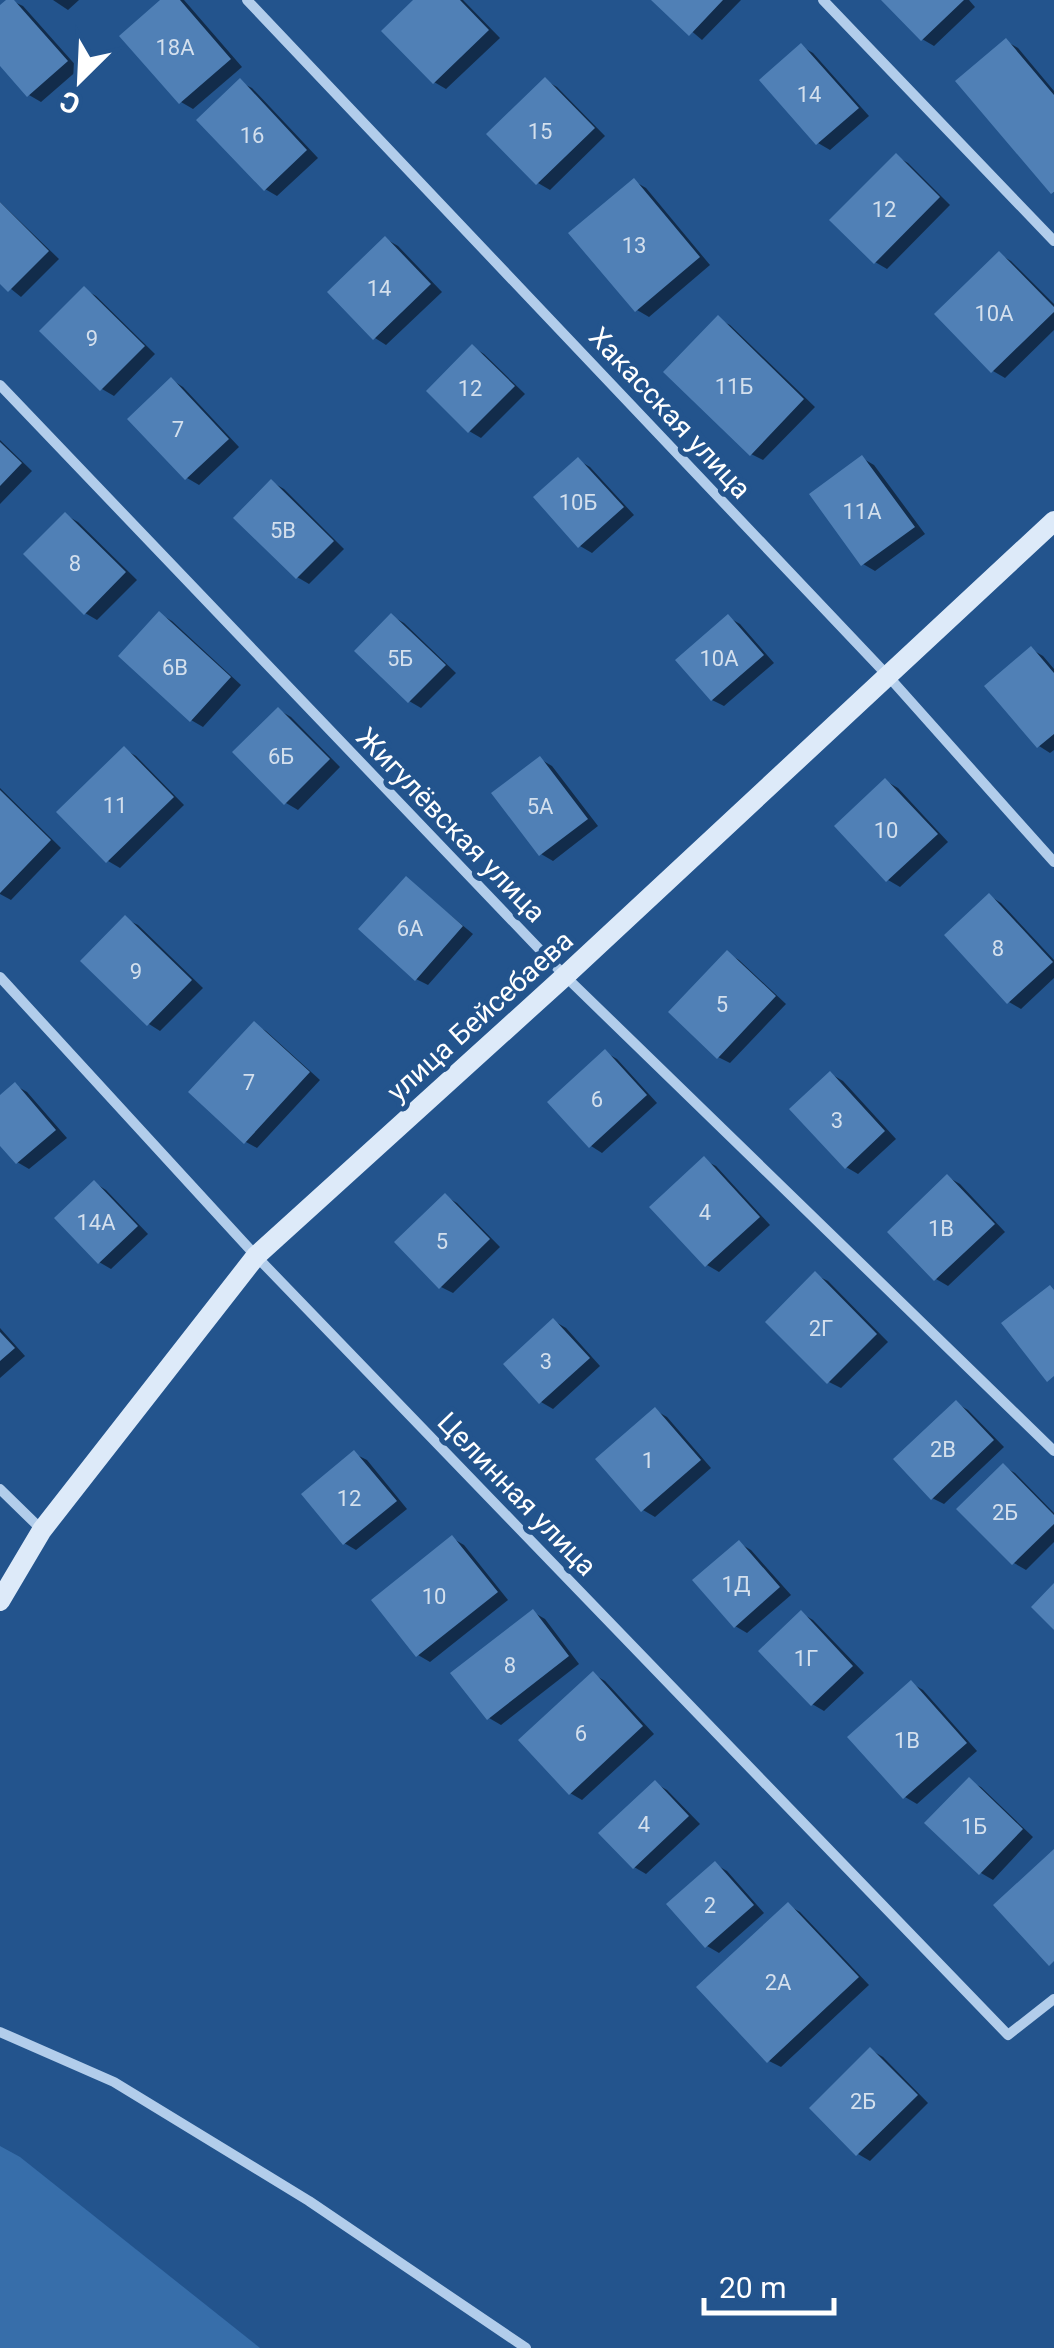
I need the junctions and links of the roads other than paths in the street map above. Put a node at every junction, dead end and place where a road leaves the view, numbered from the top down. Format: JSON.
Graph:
{"nodes":[{"id":1,"x":248,"y":0,"type":"edge"},
{"id":2,"x":823,"y":0,"type":"edge"},
{"id":3,"x":1054,"y":241,"type":"edge"},
{"id":4,"x":0,"y":384,"type":"edge"},
{"id":5,"x":1054,"y":520,"type":"edge"},
{"id":6,"x":888,"y":676,"type":"junction"},
{"id":7,"x":1054,"y":862,"type":"edge"},
{"id":8,"x":565,"y":976,"type":"junction"},
{"id":9,"x":0,"y":977,"type":"edge"},
{"id":10,"x":256,"y":1256,"type":"junction"},
{"id":11,"x":1054,"y":1452,"type":"edge"},
{"id":12,"x":0,"y":1489,"type":"edge"},
{"id":13,"x":42,"y":1530,"type":"junction"},
{"id":14,"x":0,"y":1600,"type":"edge"},
{"id":15,"x":1054,"y":1999,"type":"edge"},
{"id":16,"x":0,"y":2032,"type":"edge"},
{"id":17,"x":526,"y":2348,"type":"edge"}],
"edges":[{"from":1,"to":6,"type":"street","name":"Хакасская улица"},
{"from":2,"to":3,"type":"street"},
{"from":4,"to":8,"type":"street","name":"Жигулёвская улица"},
{"from":5,"to":6,"type":"street","name":"улица Бейсебаева"},
{"from":6,"to":7,"type":"street","name":"Хакасская улица"},
{"from":6,"to":8,"type":"street","name":"улица Бейсебаева"},
{"from":8,"to":10,"type":"street","name":"улица Бейсебаева"},
{"from":8,"to":11,"type":"street","name":"Жигулёвская улица"},
{"from":9,"to":10,"type":"street","name":"Целинная улица"},
{"from":10,"to":13,"type":"street","name":"улица Бейсебаева"},
{"from":10,"to":15,"type":"street","name":"Целинная улица"},
{"from":12,"to":13,"type":"street"},
{"from":13,"to":14,"type":"street","name":"улица Бейсебаева"},
{"from":16,"to":17,"type":"street"}]}
